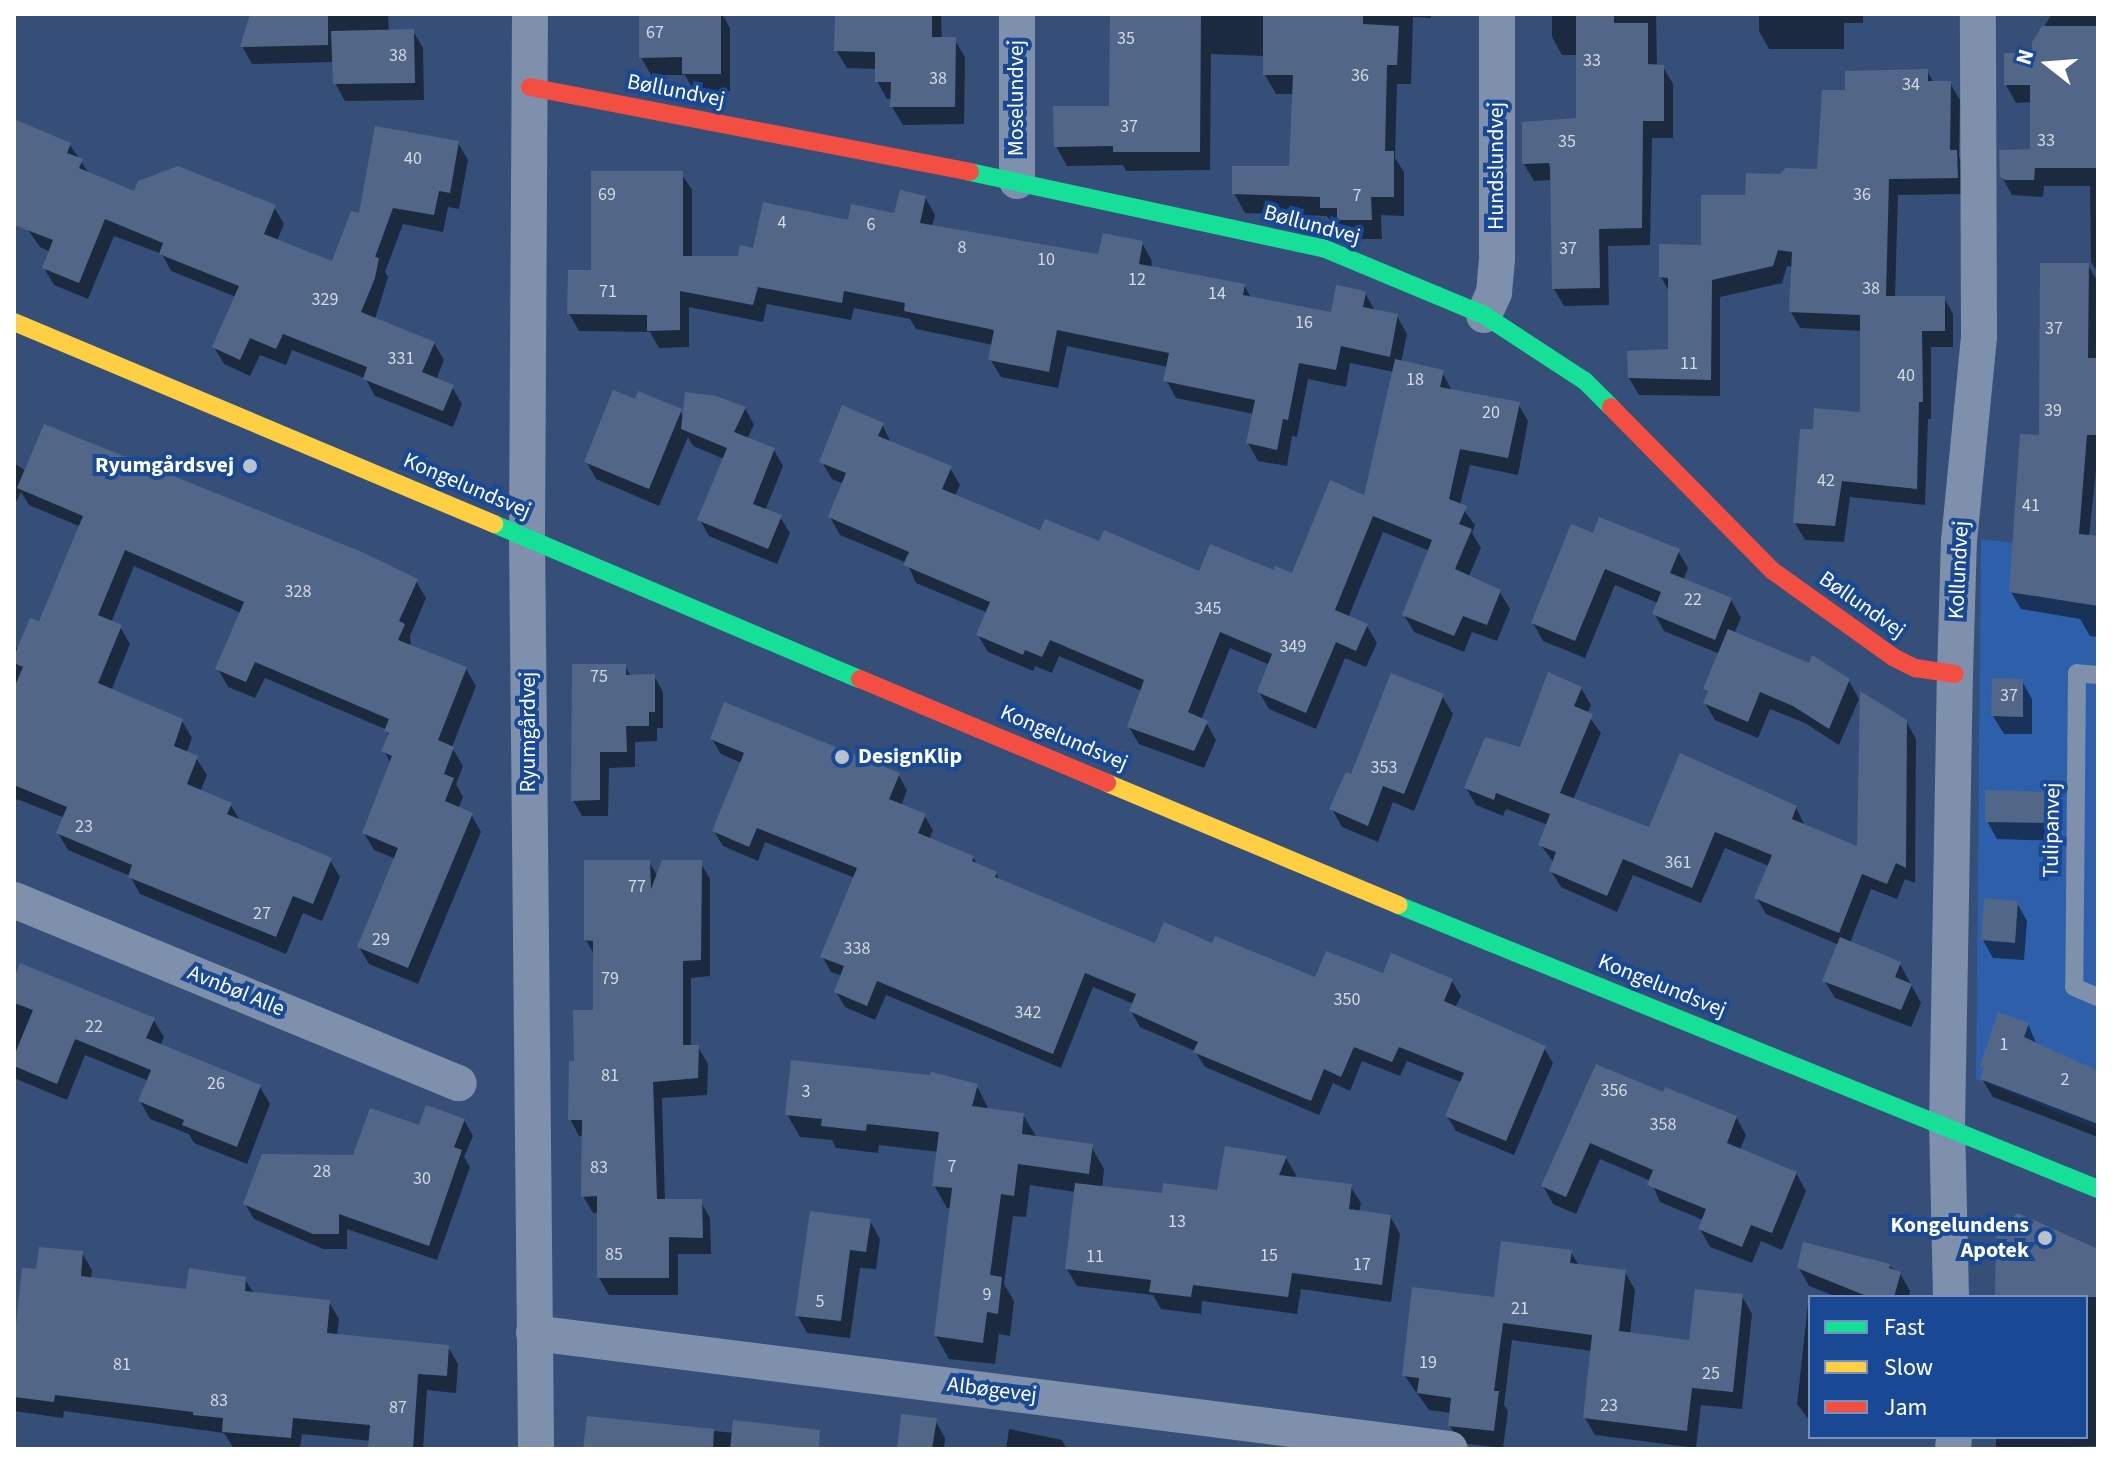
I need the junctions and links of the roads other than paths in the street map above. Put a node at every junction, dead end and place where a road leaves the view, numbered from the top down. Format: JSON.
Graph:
{"nodes":[{"id":1,"x":530,"y":14,"type":"edge"},
{"id":2,"x":1017,"y":14,"type":"edge"},
{"id":3,"x":1497,"y":14,"type":"edge"},
{"id":4,"x":1978,"y":14,"type":"edge"},
{"id":5,"x":530,"y":87,"type":"junction"},
{"id":6,"x":1017,"y":181,"type":"junction"},
{"id":7,"x":1484,"y":315,"type":"junction"},
{"id":8,"x":14,"y":322,"type":"edge"},
{"id":9,"x":527,"y":537,"type":"junction"},
{"id":10,"x":1955,"y":674,"type":"junction"},
{"id":11,"x":2098,"y":675,"type":"edge"},
{"id":12,"x":14,"y":900,"type":"edge"},
{"id":13,"x":2098,"y":997,"type":"edge"},
{"id":14,"x":459,"y":1083,"type":"dead end"},
{"id":15,"x":1947,"y":1127,"type":"junction"},
{"id":16,"x":2098,"y":1189,"type":"edge"},
{"id":17,"x":1951,"y":1295,"type":"edge"},
{"id":18,"x":534,"y":1333,"type":"junction"},
{"id":19,"x":536,"y":1449,"type":"edge"},
{"id":20,"x":1450,"y":1449,"type":"edge"}],
"edges":[{"from":1,"to":5,"type":"street","name":"Ryumgårdvej"},
{"from":2,"to":6,"type":"street","name":"Moselundvej"},
{"from":3,"to":7,"type":"street","name":"Hundslundvej"},
{"from":4,"to":10,"type":"street","name":"Kollundvej"},
{"from":5,"to":6,"type":"street","name":"Bøllundvej"},
{"from":5,"to":9,"type":"street","name":"Ryumgårdvej"},
{"from":6,"to":7,"type":"street","name":"Bøllundvej"},
{"from":7,"to":10,"type":"street","name":"Bøllundvej"},
{"from":8,"to":9,"type":"street","name":"Kongelundsvej"},
{"from":9,"to":15,"type":"street","name":"Kongelundsvej"},
{"from":9,"to":18,"type":"street","name":"Ryumgårdvej"},
{"from":10,"to":15,"type":"street","name":"Kollundvej"},
{"from":11,"to":13,"type":"lane","name":"Tulipanvej"},
{"from":12,"to":14,"type":"street","name":"Avnbøl Alle"},
{"from":15,"to":16,"type":"street","name":"Kongelundsvej"},
{"from":15,"to":17,"type":"street","name":"Kollundvej"},
{"from":18,"to":19,"type":"street","name":"Ryumgårdvej"},
{"from":18,"to":20,"type":"street","name":"Albøgevej"}]}
